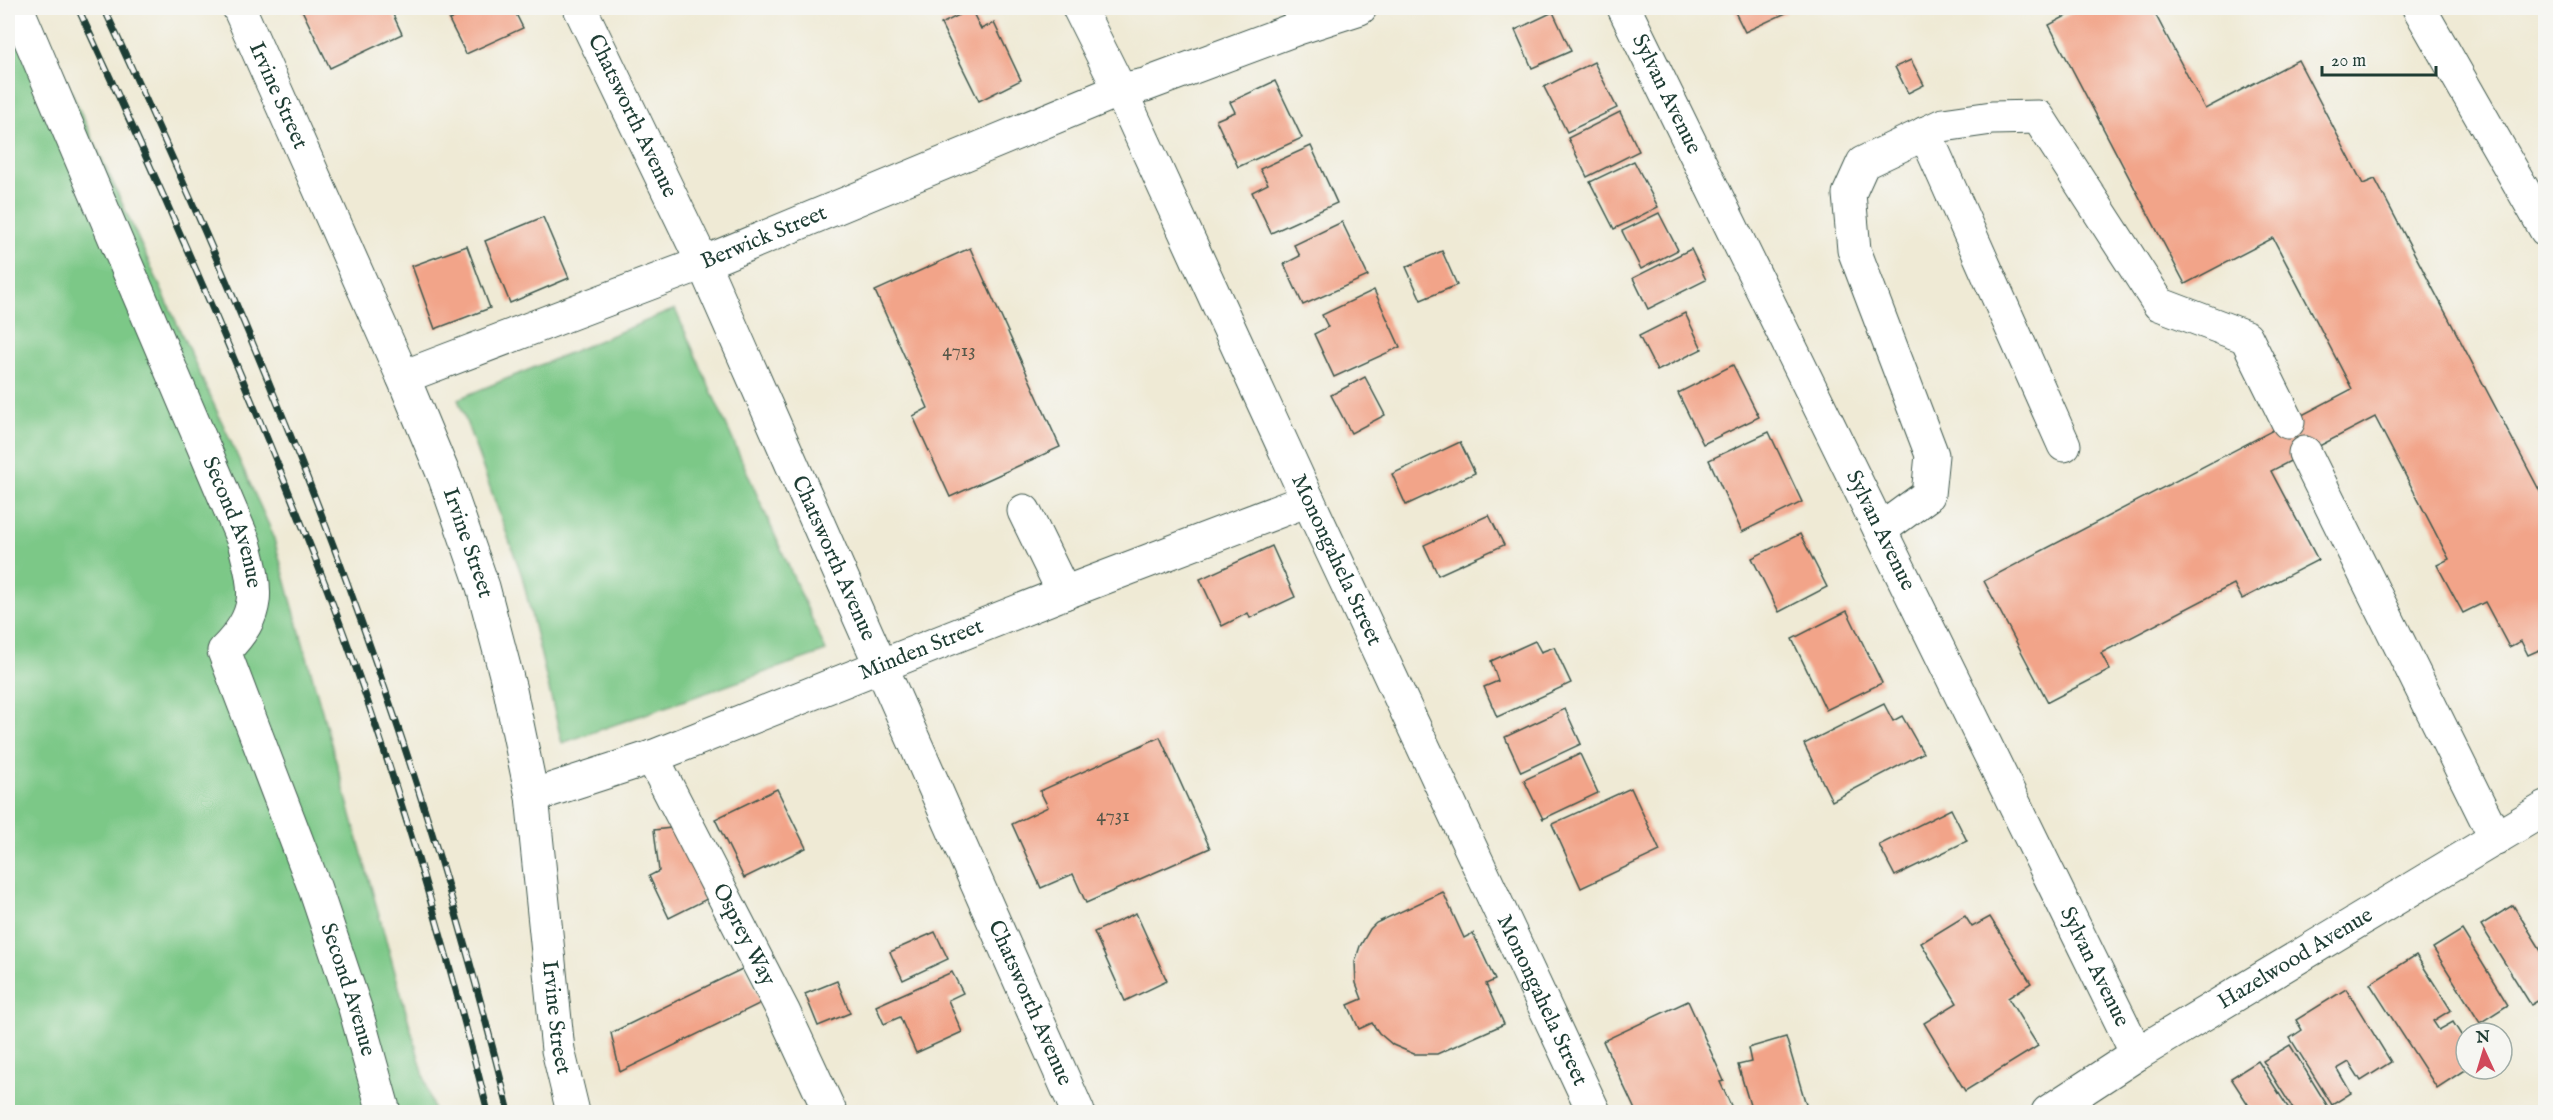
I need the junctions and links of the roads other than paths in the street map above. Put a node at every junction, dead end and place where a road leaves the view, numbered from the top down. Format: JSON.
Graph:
{"nodes":[{"id":1,"x":16,"y":8,"type":"edge"},
{"id":2,"x":239,"y":8,"type":"edge"},
{"id":3,"x":580,"y":8,"type":"edge"},
{"id":4,"x":1079,"y":8,"type":"edge"},
{"id":5,"x":1360,"y":8,"type":"edge"},
{"id":6,"x":1624,"y":8,"type":"edge"},
{"id":7,"x":2419,"y":8,"type":"edge"},
{"id":8,"x":1120,"y":90,"type":"junction"},
{"id":9,"x":1925,"y":133,"type":"junction"},
{"id":10,"x":2546,"y":230,"type":"edge"},
{"id":11,"x":704,"y":263,"type":"junction"},
{"id":12,"x":403,"y":377,"type":"junction"},
{"id":13,"x":2288,"y":422,"type":"dead end"},
{"id":14,"x":2064,"y":445,"type":"dead end"},
{"id":15,"x":2306,"y":453,"type":"dead end"},
{"id":16,"x":1308,"y":500,"type":"junction"},
{"id":17,"x":1024,"y":511,"type":"dead end"},
{"id":18,"x":1880,"y":530,"type":"junction"},
{"id":19,"x":1064,"y":593,"type":"junction"},
{"id":20,"x":882,"y":665,"type":"junction"},
{"id":21,"x":652,"y":757,"type":"junction"},
{"id":22,"x":532,"y":796,"type":"junction"},
{"id":23,"x":2546,"y":808,"type":"edge"},
{"id":24,"x":2496,"y":839,"type":"junction"},
{"id":25,"x":2137,"y":1054,"type":"junction"},
{"id":26,"x":384,"y":1113,"type":"edge"},
{"id":27,"x":573,"y":1113,"type":"edge"},
{"id":28,"x":830,"y":1113,"type":"edge"},
{"id":29,"x":1078,"y":1113,"type":"edge"},
{"id":30,"x":1594,"y":1113,"type":"edge"},
{"id":31,"x":2048,"y":1113,"type":"edge"}],
"edges":[{"from":1,"to":26,"type":"street","name":"Second Avenue"},
{"from":2,"to":12,"type":"street","name":"Irvine Street"},
{"from":3,"to":11,"type":"street","name":"Chatsworth Avenue"},
{"from":4,"to":8,"type":"street","name":"Monongahela Street"},
{"from":5,"to":8,"type":"street","name":"Berwick Street"},
{"from":6,"to":18,"type":"street","name":"Sylvan Avenue"},
{"from":7,"to":10,"type":"street"},
{"from":8,"to":11,"type":"street","name":"Berwick Street"},
{"from":8,"to":16,"type":"street","name":"Monongahela Street"},
{"from":9,"to":13,"type":"street"},
{"from":9,"to":14,"type":"street"},
{"from":9,"to":18,"type":"street"},
{"from":11,"to":12,"type":"street","name":"Berwick Street"},
{"from":11,"to":20,"type":"street","name":"Chatsworth Avenue"},
{"from":12,"to":22,"type":"street","name":"Irvine Street"},
{"from":15,"to":24,"type":"street"},
{"from":16,"to":19,"type":"street","name":"Minden Street"},
{"from":16,"to":30,"type":"street","name":"Monongahela Street"},
{"from":17,"to":19,"type":"street"},
{"from":18,"to":25,"type":"street","name":"Sylvan Avenue"},
{"from":19,"to":20,"type":"street","name":"Minden Street"},
{"from":20,"to":21,"type":"street","name":"Minden Street"},
{"from":20,"to":29,"type":"street","name":"Chatsworth Avenue"},
{"from":21,"to":22,"type":"street","name":"Minden Street"},
{"from":21,"to":28,"type":"street","name":"Osprey Way"},
{"from":22,"to":27,"type":"street","name":"Irvine Street"},
{"from":23,"to":24,"type":"street","name":"Hazelwood Avenue"},
{"from":24,"to":25,"type":"street","name":"Hazelwood Avenue"},
{"from":25,"to":31,"type":"street","name":"Hazelwood Avenue"}]}
